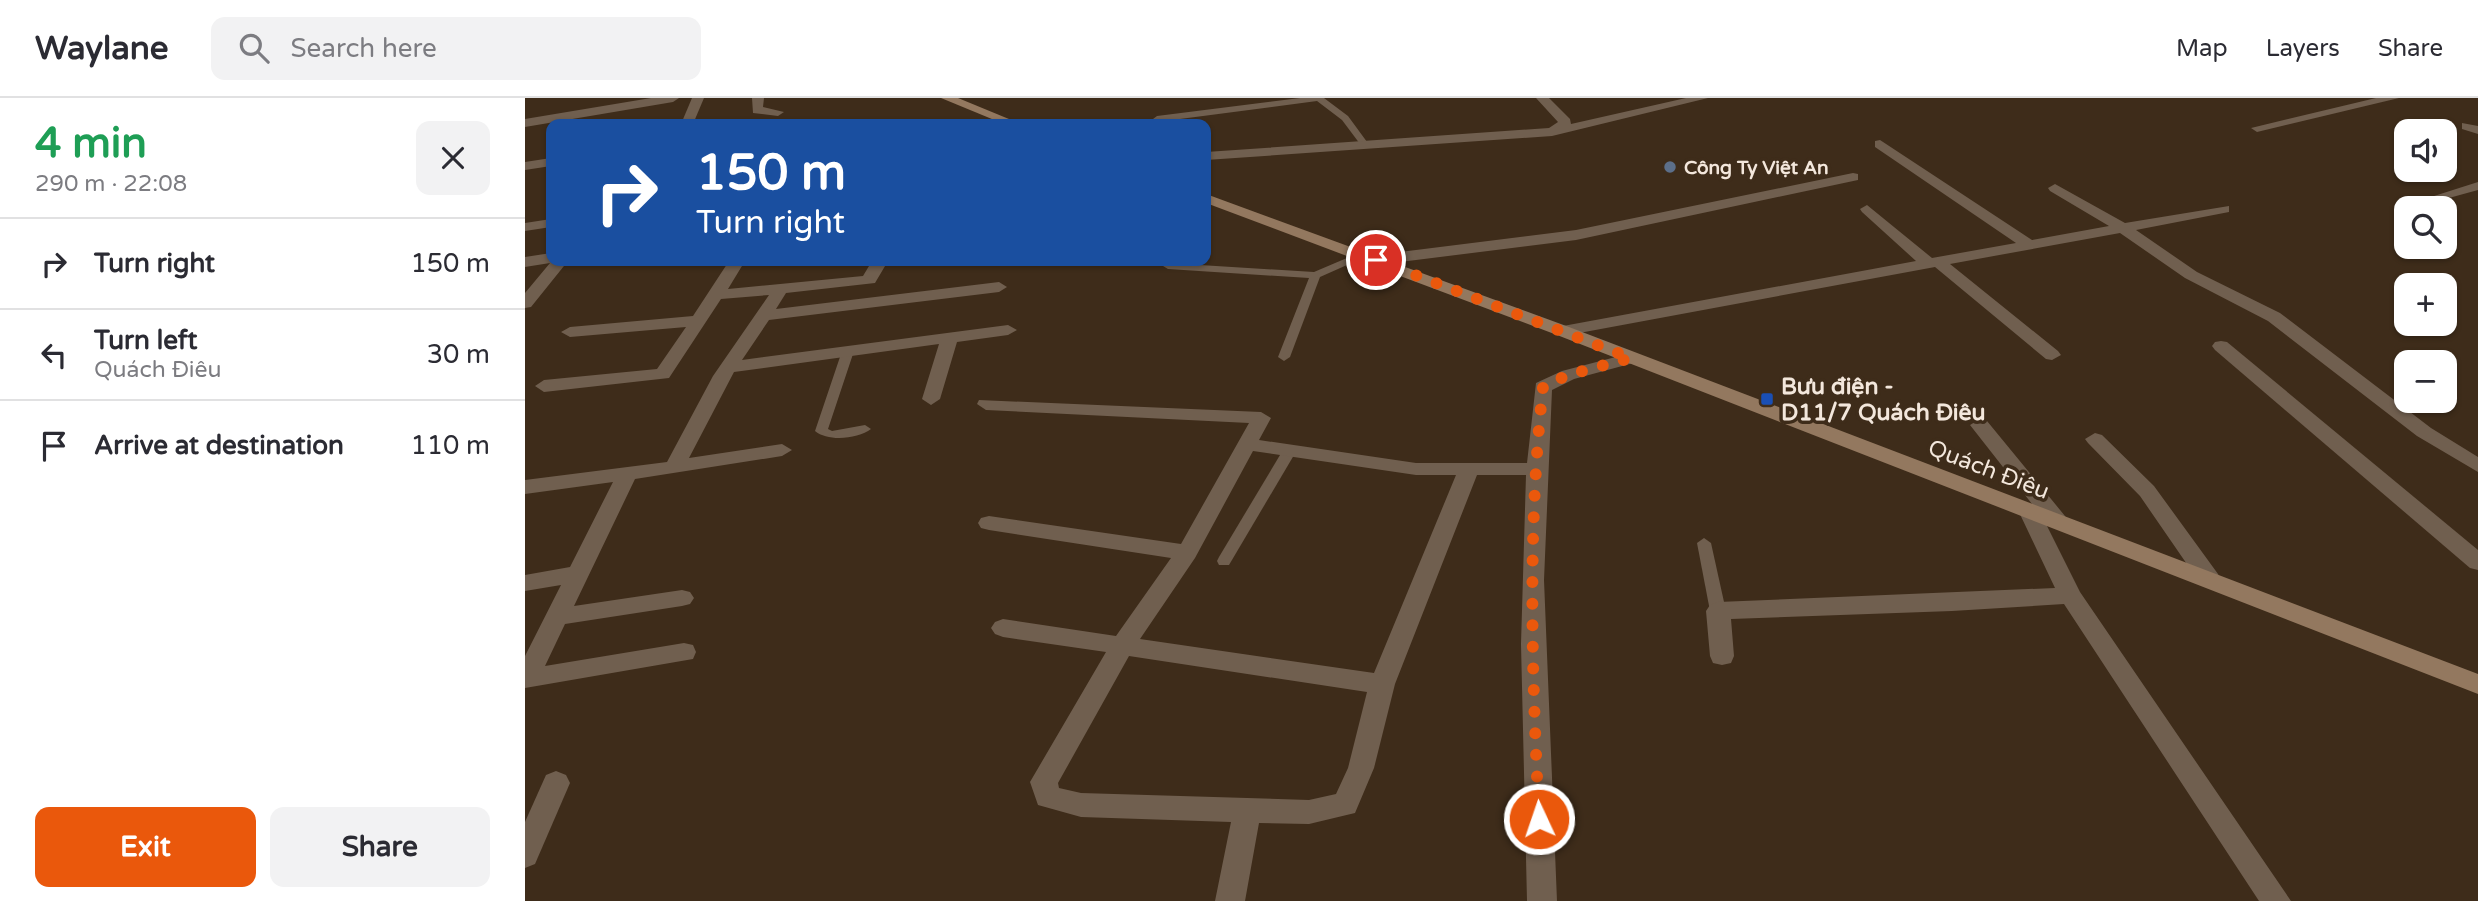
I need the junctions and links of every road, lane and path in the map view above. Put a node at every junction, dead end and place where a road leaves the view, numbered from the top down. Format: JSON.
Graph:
{"nodes":[{"id":1,"x":611,"y":98,"type":"edge"},
{"id":2,"x":673,"y":98,"type":"edge"},
{"id":3,"x":698,"y":98,"type":"edge"},
{"id":4,"x":758,"y":98,"type":"edge"},
{"id":5,"x":947,"y":98,"type":"edge"},
{"id":6,"x":1319,"y":98,"type":"edge"},
{"id":7,"x":1542,"y":98,"type":"edge"},
{"id":8,"x":1702,"y":98,"type":"edge"},
{"id":9,"x":2393,"y":98,"type":"edge"},
{"id":10,"x":525,"y":113,"type":"edge"},
{"id":11,"x":778,"y":113,"type":"dead end"},
{"id":12,"x":546,"y":119,"type":"edge"},
{"id":13,"x":549,"y":119,"type":"edge"},
{"id":14,"x":689,"y":119,"type":"edge"},
{"id":15,"x":1002,"y":119,"type":"edge"},
{"id":16,"x":1157,"y":119,"type":"dead end"},
{"id":17,"x":525,"y":123,"type":"edge"},
{"id":18,"x":2257,"y":128,"type":"dead end"},
{"id":19,"x":1552,"y":132,"type":"junction"},
{"id":20,"x":1880,"y":144,"type":"dead end"},
{"id":21,"x":1366,"y":146,"type":"junction"},
{"id":22,"x":1211,"y":156,"type":"edge"},
{"id":23,"x":546,"y":163,"type":"edge"},
{"id":24,"x":525,"y":166,"type":"edge"},
{"id":25,"x":1853,"y":177,"type":"dead end"},
{"id":26,"x":2478,"y":186,"type":"edge"},
{"id":27,"x":2055,"y":188,"type":"dead end"},
{"id":28,"x":2442,"y":196,"type":"edge"},
{"id":29,"x":1211,"y":200,"type":"edge"},
{"id":30,"x":1867,"y":209,"type":"dead end"},
{"id":31,"x":2224,"y":209,"type":"dead end"},
{"id":32,"x":546,"y":224,"type":"edge"},
{"id":33,"x":525,"y":227,"type":"edge"},
{"id":34,"x":2122,"y":227,"type":"junction"},
{"id":35,"x":2031,"y":246,"type":"junction"},
{"id":36,"x":1368,"y":257,"type":"junction"},
{"id":37,"x":546,"y":259,"type":"edge"},
{"id":38,"x":525,"y":262,"type":"edge"},
{"id":39,"x":1934,"y":263,"type":"junction"},
{"id":40,"x":556,"y":266,"type":"edge"},
{"id":41,"x":734,"y":266,"type":"edge"},
{"id":42,"x":877,"y":266,"type":"edge"},
{"id":43,"x":1168,"y":266,"type":"dead end"},
{"id":44,"x":1315,"y":275,"type":"junction"},
{"id":45,"x":999,"y":287,"type":"dead end"},
{"id":46,"x":781,"y":289,"type":"junction"},
{"id":47,"x":716,"y":295,"type":"junction"},
{"id":48,"x":525,"y":303,"type":"edge"},
{"id":49,"x":765,"y":315,"type":"junction"},
{"id":50,"x":700,"y":321,"type":"junction"},
{"id":51,"x":1008,"y":330,"type":"dead end"},
{"id":52,"x":1563,"y":331,"type":"junction"},
{"id":53,"x":570,"y":332,"type":"dead end"},
{"id":54,"x":949,"y":339,"type":"junction"},
{"id":55,"x":2221,"y":346,"type":"dead end"},
{"id":56,"x":848,"y":351,"type":"junction"},
{"id":57,"x":2052,"y":355,"type":"dead end"},
{"id":58,"x":1283,"y":357,"type":"dead end"},
{"id":59,"x":1631,"y":358,"type":"junction"},
{"id":60,"x":729,"y":367,"type":"junction"},
{"id":61,"x":544,"y":386,"type":"dead end"},
{"id":62,"x":931,"y":399,"type":"dead end"},
{"id":63,"x":986,"y":404,"type":"dead end"},
{"id":64,"x":1980,"y":425,"type":"dead end"},
{"id":65,"x":865,"y":429,"type":"dead end"},
{"id":66,"x":2095,"y":439,"type":"dead end"},
{"id":67,"x":1247,"y":444,"type":"junction"},
{"id":68,"x":782,"y":450,"type":"dead end"},
{"id":69,"x":1290,"y":450,"type":"junction"},
{"id":70,"x":2478,"y":466,"type":"edge"},
{"id":71,"x":674,"y":467,"type":"junction"},
{"id":72,"x":1534,"y":468,"type":"junction"},
{"id":73,"x":1469,"y":469,"type":"junction"},
{"id":74,"x":627,"y":474,"type":"junction"},
{"id":75,"x":525,"y":487,"type":"edge"},
{"id":76,"x":2029,"y":510,"type":"junction"},
{"id":77,"x":2057,"y":521,"type":"junction"},
{"id":78,"x":989,"y":523,"type":"dead end"},
{"id":79,"x":1704,"y":543,"type":"dead end"},
{"id":80,"x":1187,"y":553,"type":"junction"},
{"id":81,"x":1224,"y":561,"type":"dead end"},
{"id":82,"x":2478,"y":562,"type":"edge"},
{"id":83,"x":576,"y":574,"type":"junction"},
{"id":84,"x":2210,"y":580,"type":"junction"},
{"id":85,"x":525,"y":583,"type":"edge"},
{"id":86,"x":2070,"y":595,"type":"junction"},
{"id":87,"x":683,"y":598,"type":"dead end"},
{"id":88,"x":1719,"y":611,"type":"junction"},
{"id":89,"x":556,"y":617,"type":"junction"},
{"id":90,"x":1003,"y":628,"type":"dead end"},
{"id":91,"x":1122,"y":646,"type":"junction"},
{"id":92,"x":684,"y":652,"type":"dead end"},
{"id":93,"x":1722,"y":656,"type":"dead end"},
{"id":94,"x":1382,"y":684,"type":"junction"},
{"id":95,"x":2478,"y":684,"type":"edge"},
{"id":96,"x":556,"y":783,"type":"dead end"},
{"id":97,"x":1250,"y":812,"type":"junction"},
{"id":98,"x":525,"y":855,"type":"edge"},
{"id":99,"x":1230,"y":901,"type":"edge"},
{"id":100,"x":1542,"y":901,"type":"edge"},
{"id":101,"x":2276,"y":901,"type":"edge"}],
"edges":[{"from":1,"to":10,"type":"street"},
{"from":2,"to":13,"type":"street"},
{"from":3,"to":14,"type":"street"},
{"from":4,"to":11,"type":"street"},
{"from":5,"to":15,"type":"main road"},
{"from":6,"to":16,"type":"lane"},
{"from":6,"to":21,"type":"lane"},
{"from":7,"to":19,"type":"street"},
{"from":8,"to":19,"type":"street"},
{"from":9,"to":18,"type":"street"},
{"from":12,"to":17,"type":"street"},
{"from":19,"to":21,"type":"street"},
{"from":20,"to":35,"type":"street"},
{"from":21,"to":22,"type":"street"},
{"from":23,"to":24,"type":"street"},
{"from":25,"to":36,"type":"street"},
{"from":26,"to":28,"type":"street"},
{"from":27,"to":34,"type":"street"},
{"from":29,"to":36,"type":"main road","name":"Quách Điêu"},
{"from":30,"to":39,"type":"street"},
{"from":31,"to":34,"type":"street"},
{"from":32,"to":33,"type":"street"},
{"from":34,"to":35,"type":"street"},
{"from":34,"to":70,"type":"street"},
{"from":35,"to":39,"type":"street"},
{"from":36,"to":44,"type":"lane"},
{"from":36,"to":52,"type":"main road","name":"Quách Điêu"},
{"from":37,"to":38,"type":"street"},
{"from":39,"to":52,"type":"street"},
{"from":39,"to":57,"type":"street"},
{"from":40,"to":48,"type":"street"},
{"from":41,"to":47,"type":"street"},
{"from":42,"to":46,"type":"street"},
{"from":43,"to":44,"type":"lane"},
{"from":44,"to":58,"type":"lane"},
{"from":45,"to":49,"type":"street"},
{"from":46,"to":47,"type":"street"},
{"from":46,"to":49,"type":"street"},
{"from":47,"to":50,"type":"street"},
{"from":49,"to":60,"type":"street"},
{"from":50,"to":53,"type":"street"},
{"from":50,"to":61,"type":"street"},
{"from":51,"to":54,"type":"street"},
{"from":52,"to":59,"type":"main road","name":"Quách Điêu"},
{"from":54,"to":56,"type":"street"},
{"from":54,"to":62,"type":"street"},
{"from":55,"to":82,"type":"street"},
{"from":56,"to":60,"type":"street"},
{"from":56,"to":65,"type":"lane"},
{"from":59,"to":72,"type":"street"},
{"from":59,"to":76,"type":"main road","name":"Quách Điêu"},
{"from":60,"to":71,"type":"street"},
{"from":63,"to":67,"type":"street"},
{"from":64,"to":77,"type":"street"},
{"from":66,"to":84,"type":"street"},
{"from":67,"to":69,"type":"street"},
{"from":67,"to":80,"type":"street"},
{"from":68,"to":71,"type":"street"},
{"from":69,"to":73,"type":"street"},
{"from":69,"to":81,"type":"lane"},
{"from":71,"to":74,"type":"street"},
{"from":72,"to":73,"type":"street"},
{"from":72,"to":100,"type":"street"},
{"from":73,"to":94,"type":"street"},
{"from":74,"to":75,"type":"street"},
{"from":74,"to":83,"type":"street"},
{"from":76,"to":77,"type":"main road","name":"Quách Điêu"},
{"from":76,"to":86,"type":"street"},
{"from":77,"to":84,"type":"main road","name":"Quách Điêu"},
{"from":78,"to":80,"type":"street"},
{"from":79,"to":88,"type":"lane"},
{"from":80,"to":91,"type":"street"},
{"from":83,"to":85,"type":"street"},
{"from":83,"to":89,"type":"street"},
{"from":84,"to":95,"type":"main road","name":"Quách Điêu"},
{"from":86,"to":88,"type":"street"},
{"from":86,"to":101,"type":"street"},
{"from":87,"to":89,"type":"street"},
{"from":88,"to":93,"type":"street"},
{"from":89,"to":92,"type":"street"},
{"from":90,"to":91,"type":"street"},
{"from":91,"to":94,"type":"street"},
{"from":91,"to":97,"type":"street"},
{"from":94,"to":97,"type":"street"},
{"from":96,"to":98,"type":"street"},
{"from":97,"to":99,"type":"street"}]}
